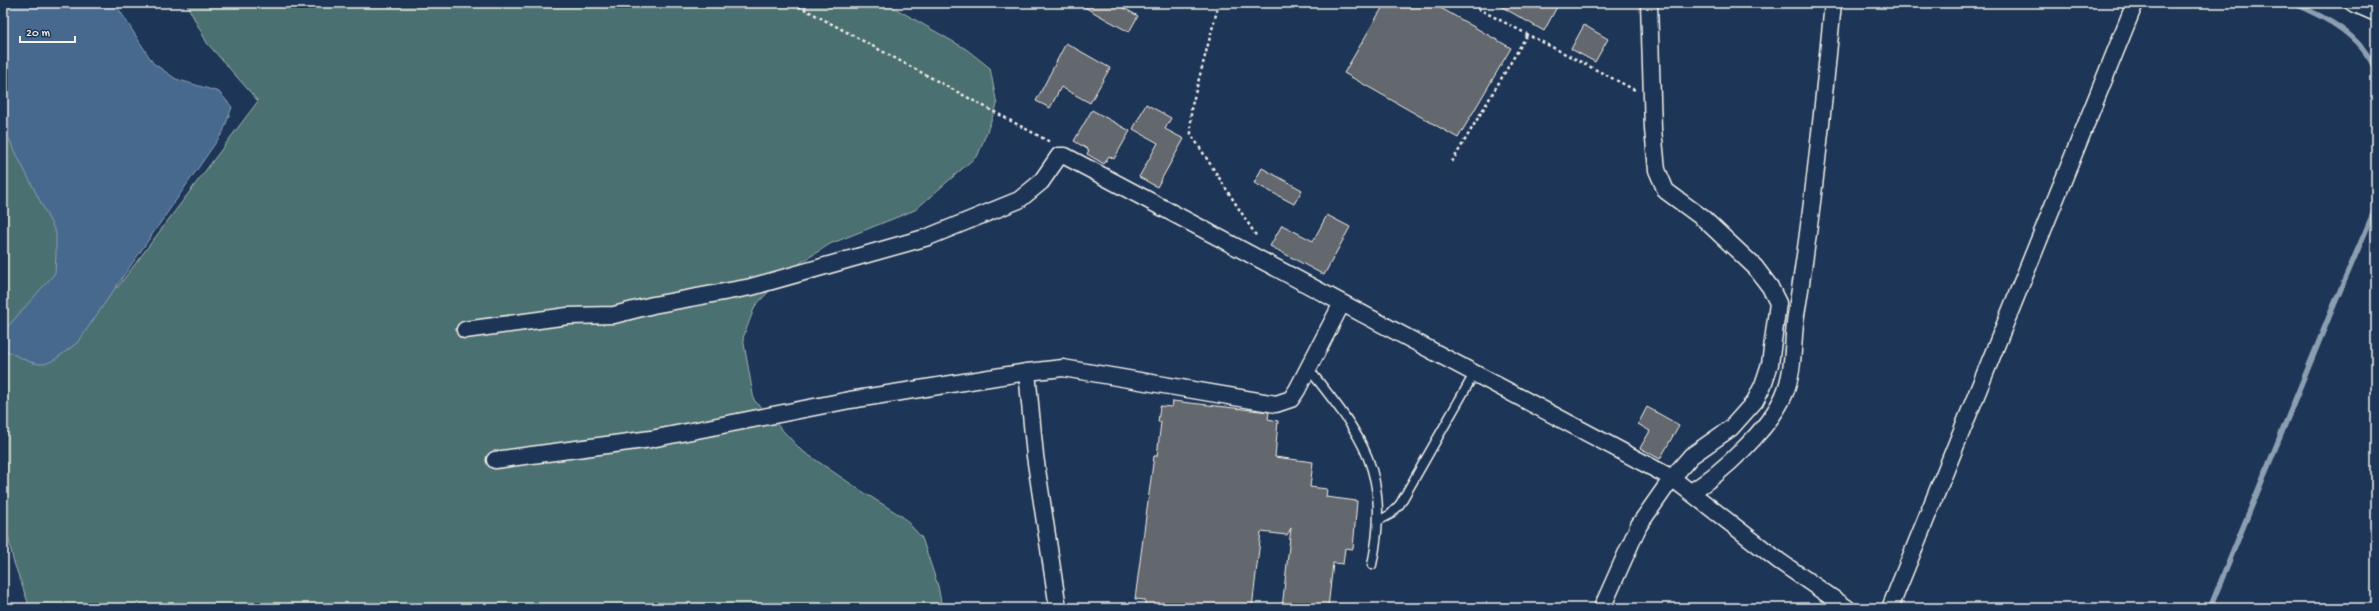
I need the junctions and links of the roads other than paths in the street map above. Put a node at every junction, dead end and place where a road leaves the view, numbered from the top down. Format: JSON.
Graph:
{"nodes":[{"id":1,"x":1649,"y":3,"type":"edge"},
{"id":2,"x":1833,"y":3,"type":"edge"},
{"id":3,"x":2135,"y":3,"type":"edge"},
{"id":4,"x":2353,"y":3,"type":"edge"},
{"id":5,"x":2376,"y":12,"type":"edge"},
{"id":6,"x":1342,"y":303,"type":"junction"},
{"id":7,"x":465,"y":330,"type":"dead end"},
{"id":8,"x":1308,"y":368,"type":"junction"},
{"id":9,"x":1027,"y":372,"type":"junction"},
{"id":10,"x":1474,"y":374,"type":"junction"},
{"id":11,"x":495,"y":460,"type":"dead end"},
{"id":12,"x":1672,"y":478,"type":"junction"},
{"id":13,"x":1691,"y":492,"type":"junction"},
{"id":14,"x":1378,"y":521,"type":"junction"},
{"id":15,"x":1372,"y":565,"type":"dead end"},
{"id":16,"x":1058,"y":608,"type":"edge"},
{"id":17,"x":1602,"y":608,"type":"edge"},
{"id":18,"x":1847,"y":608,"type":"edge"},
{"id":19,"x":1890,"y":608,"type":"edge"}],
"edges":[{"from":1,"to":12,"type":"street"},
{"from":2,"to":13,"type":"street"},
{"from":3,"to":19,"type":"street"},
{"from":4,"to":5,"type":"street"},
{"from":6,"to":7,"type":"street"},
{"from":6,"to":8,"type":"street"},
{"from":6,"to":10,"type":"street"},
{"from":8,"to":9,"type":"street"},
{"from":8,"to":14,"type":"lane"},
{"from":9,"to":11,"type":"street"},
{"from":9,"to":16,"type":"street"},
{"from":10,"to":12,"type":"street"},
{"from":10,"to":14,"type":"lane"},
{"from":12,"to":13,"type":"street"},
{"from":12,"to":17,"type":"street"},
{"from":13,"to":18,"type":"street"},
{"from":14,"to":15,"type":"lane"}]}
